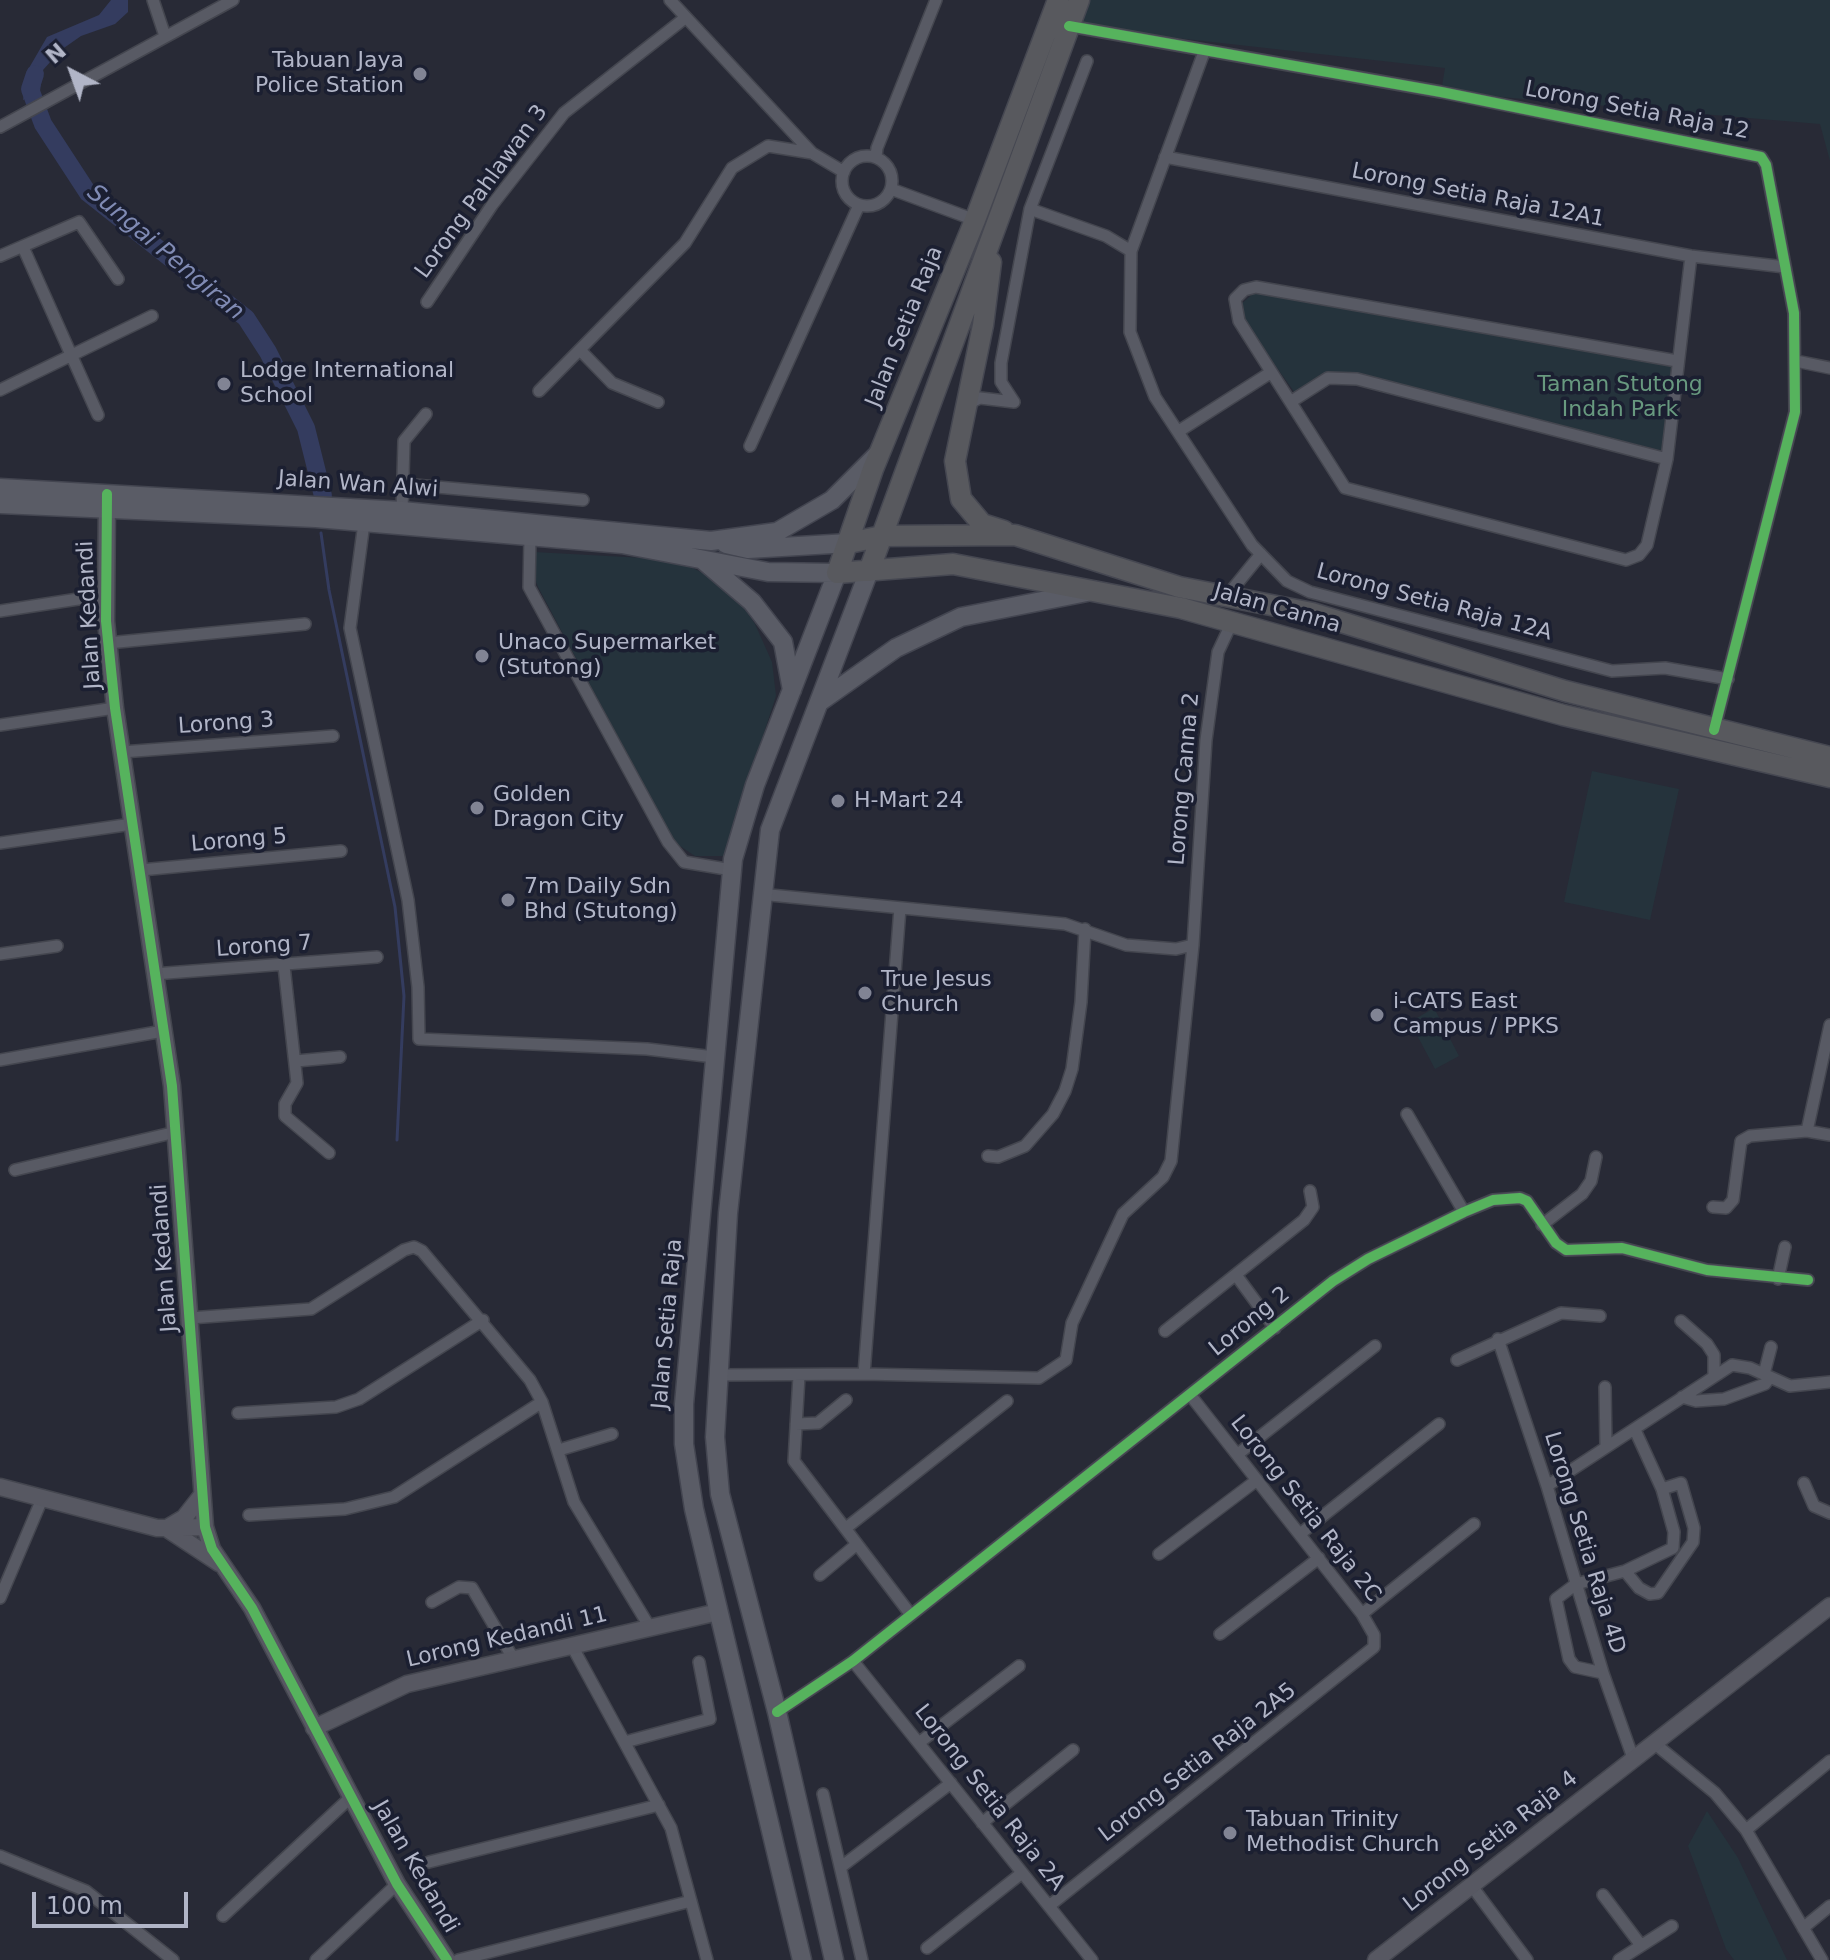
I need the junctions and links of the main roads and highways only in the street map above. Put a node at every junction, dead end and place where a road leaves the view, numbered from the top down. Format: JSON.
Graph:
{"nodes":[{"id":1,"x":1058,"y":0,"type":"edge"},
{"id":2,"x":1079,"y":0,"type":"edge"},
{"id":3,"x":996,"y":226,"type":"junction"},
{"id":4,"x":880,"y":452,"type":"junction"},
{"id":5,"x":0,"y":488,"type":"edge"},
{"id":6,"x":106,"y":502,"type":"junction"},
{"id":7,"x":0,"y":504,"type":"edge"},
{"id":8,"x":323,"y":513,"type":"junction"},
{"id":9,"x":1015,"y":535,"type":"junction"},
{"id":10,"x":882,"y":536,"type":"junction"},
{"id":11,"x":711,"y":541,"type":"junction"},
{"id":12,"x":849,"y":543,"type":"junction"},
{"id":13,"x":702,"y":559,"type":"junction"},
{"id":14,"x":869,"y":571,"type":"junction"},
{"id":15,"x":837,"y":573,"type":"junction"},
{"id":16,"x":1094,"y":590,"type":"junction"},
{"id":17,"x":793,"y":691,"type":"junction"},
{"id":18,"x":821,"y":701,"type":"junction"},
{"id":19,"x":1830,"y":757,"type":"edge"},
{"id":20,"x":1830,"y":777,"type":"edge"},
{"id":21,"x":750,"y":994,"type":"junction"},
{"id":22,"x":714,"y":1057,"type":"junction"},
{"id":23,"x":718,"y":1375,"type":"junction"},
{"id":24,"x":715,"y":1437,"type":"junction"},
{"id":25,"x":706,"y":1568,"type":"junction"},
{"id":26,"x":718,"y":1612,"type":"junction"},
{"id":27,"x":777,"y":1712,"type":"junction"},
{"id":28,"x":768,"y":1812,"type":"junction"},
{"id":29,"x":802,"y":1960,"type":"edge"},
{"id":30,"x":834,"y":1960,"type":"edge"}],
"edges":[{"from":1,"to":4,"type":"highway","name":"Jalan Setia Raja"},
{"from":2,"to":3,"type":"highway"},
{"from":3,"to":9,"type":"highway"},
{"from":3,"to":10,"type":"highway"},
{"from":4,"to":11,"type":"main road"},
{"from":4,"to":12,"type":"highway","name":"Jalan Setia Raja"},
{"from":5,"to":6,"type":"main road","name":"Jalan Wan Alwi"},
{"from":6,"to":7,"type":"main road","name":"Jalan Wan Alwi"},
{"from":6,"to":8,"type":"main road","name":"Jalan Wan Alwi"},
{"from":8,"to":11,"type":"main road","name":"Jalan Wan Alwi"},
{"from":8,"to":13,"type":"main road","name":"Jalan Wan Alwi"},
{"from":9,"to":10,"type":"highway","name":"Jalan Canna"},
{"from":9,"to":19,"type":"highway","name":"Jalan Canna"},
{"from":10,"to":12,"type":"highway","name":"Jalan Canna"},
{"from":10,"to":14,"type":"highway"},
{"from":11,"to":12,"type":"main road"},
{"from":12,"to":15,"type":"highway","name":"Jalan Setia Raja"},
{"from":13,"to":15,"type":"main road","name":"Jalan Canna"},
{"from":13,"to":17,"type":"main road"},
{"from":14,"to":15,"type":"highway","name":"Jalan Canna"},
{"from":14,"to":16,"type":"highway","name":"Jalan Canna"},
{"from":14,"to":18,"type":"main road"},
{"from":15,"to":17,"type":"main road","name":"Jalan Setia Raja"},
{"from":16,"to":18,"type":"main road"},
{"from":16,"to":20,"type":"highway","name":"Jalan Canna"},
{"from":17,"to":22,"type":"main road","name":"Jalan Setia Raja"},
{"from":18,"to":21,"type":"main road"},
{"from":21,"to":22,"type":"main road"},
{"from":21,"to":23,"type":"main road"},
{"from":22,"to":25,"type":"main road","name":"Jalan Setia Raja"},
{"from":23,"to":24,"type":"main road"},
{"from":23,"to":25,"type":"main road"},
{"from":24,"to":26,"type":"main road"},
{"from":24,"to":27,"type":"main road"},
{"from":25,"to":26,"type":"main road","name":"Jalan Setia Raja"},
{"from":26,"to":28,"type":"main road","name":"Jalan Setia Raja"},
{"from":27,"to":28,"type":"main road"},
{"from":27,"to":30,"type":"main road"},
{"from":28,"to":29,"type":"main road","name":"Jalan Setia Raja"}]}
